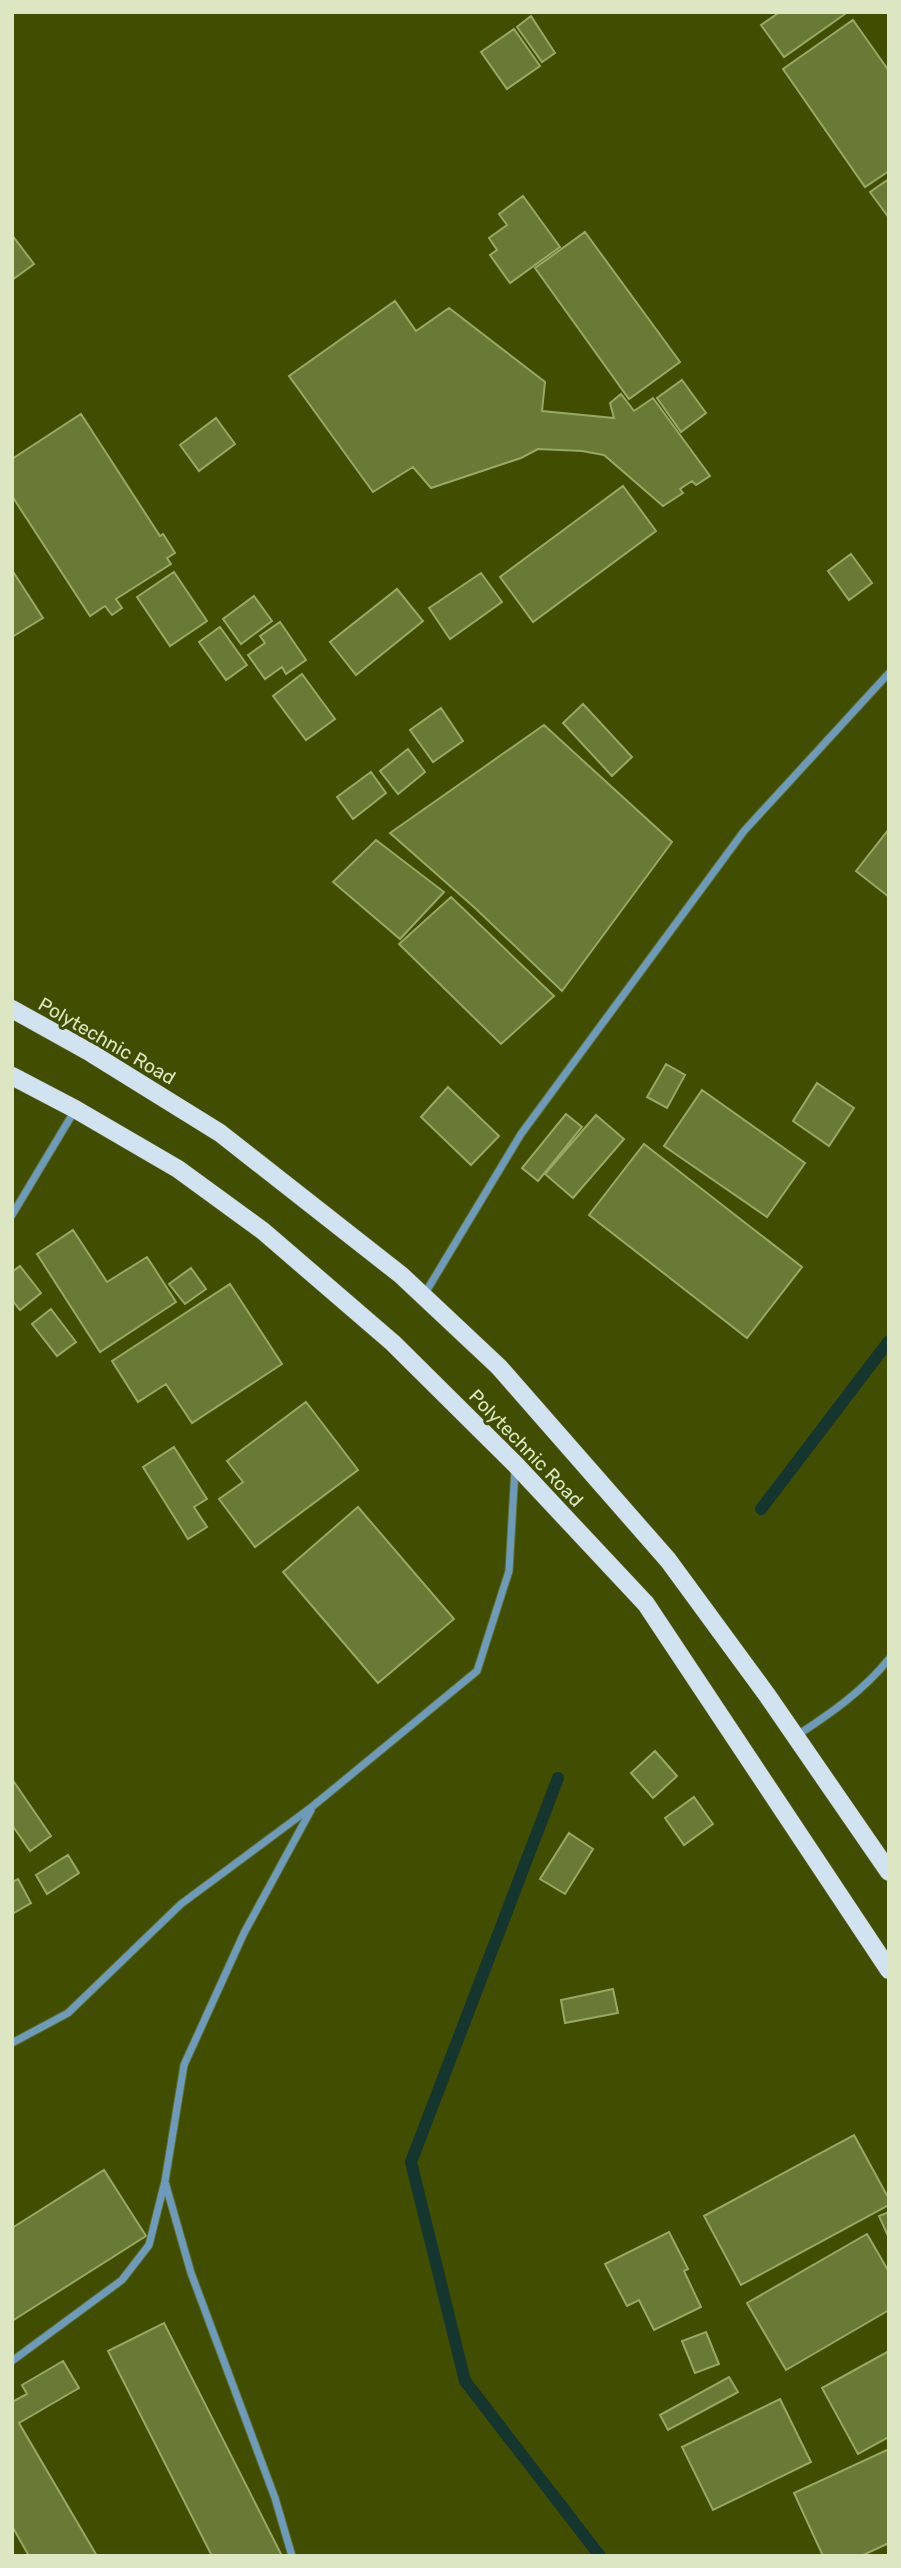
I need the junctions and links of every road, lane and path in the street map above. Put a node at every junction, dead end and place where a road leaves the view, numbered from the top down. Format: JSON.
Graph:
{"nodes":[{"id":1,"x":889,"y":673,"type":"edge"},
{"id":2,"x":12,"y":1009,"type":"edge"},
{"id":3,"x":12,"y":1076,"type":"edge"},
{"id":4,"x":75,"y":1109,"type":"junction"},
{"id":5,"x":12,"y":1215,"type":"edge"},
{"id":6,"x":424,"y":1295,"type":"junction"},
{"id":7,"x":515,"y":1464,"type":"junction"},
{"id":8,"x":889,"y":1659,"type":"edge"},
{"id":9,"x":796,"y":1736,"type":"junction"},
{"id":10,"x":313,"y":1806,"type":"junction"},
{"id":11,"x":889,"y":1872,"type":"edge"},
{"id":12,"x":889,"y":1970,"type":"edge"},
{"id":13,"x":12,"y":2043,"type":"edge"},
{"id":14,"x":165,"y":2181,"type":"junction"},
{"id":15,"x":12,"y":2361,"type":"edge"},
{"id":16,"x":292,"y":2556,"type":"edge"}],
"edges":[{"from":1,"to":6,"type":"street"},
{"from":2,"to":6,"type":"main road","name":"Polytechnic Road"},
{"from":3,"to":4,"type":"main road","name":"Polytechnic Road"},
{"from":4,"to":5,"type":"street"},
{"from":4,"to":7,"type":"main road","name":"Polytechnic Road"},
{"from":6,"to":9,"type":"main road","name":"Polytechnic Road"},
{"from":7,"to":10,"type":"street"},
{"from":7,"to":12,"type":"main road","name":"Polytechnic Road"},
{"from":8,"to":9,"type":"street"},
{"from":9,"to":11,"type":"main road","name":"Polytechnic Road"},
{"from":10,"to":13,"type":"street"},
{"from":10,"to":14,"type":"street"},
{"from":14,"to":15,"type":"street"},
{"from":14,"to":16,"type":"street"}]}
